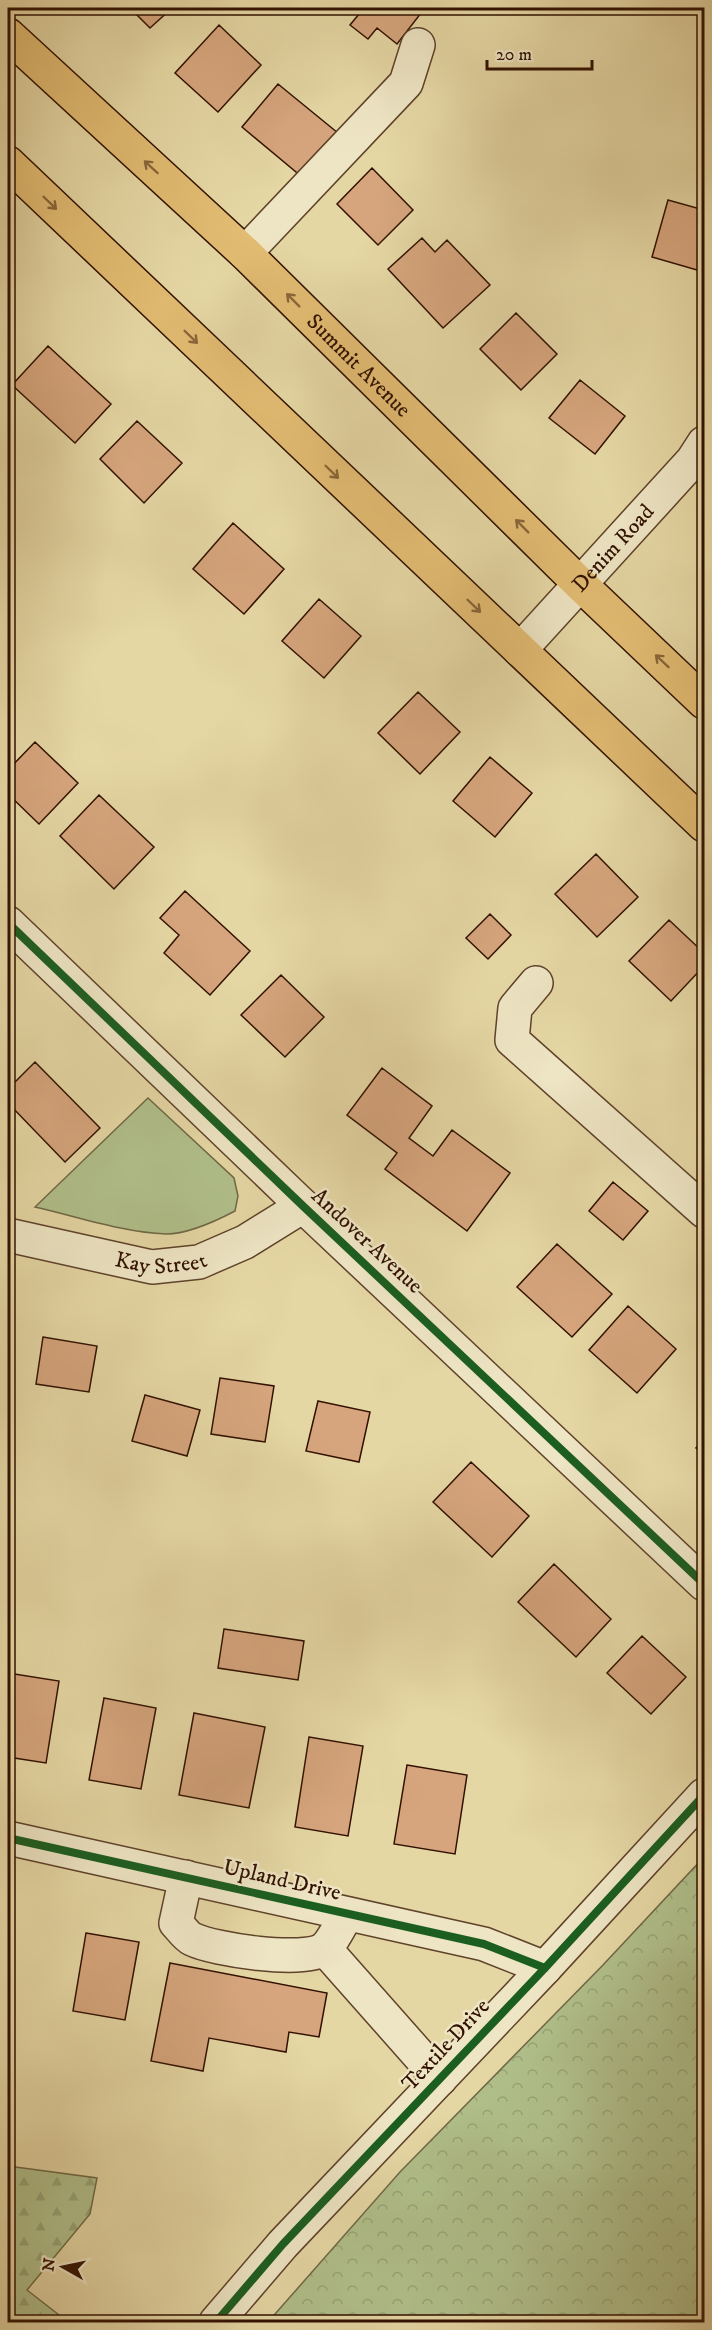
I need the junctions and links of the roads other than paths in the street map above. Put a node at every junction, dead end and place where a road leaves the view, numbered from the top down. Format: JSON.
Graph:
{"nodes":[{"id":1,"x":418,"y":45,"type":"dead end"},
{"id":2,"x":14,"y":55,"type":"edge"},
{"id":3,"x":8,"y":163,"type":"edge"},
{"id":4,"x":245,"y":253,"type":"junction"},
{"id":5,"x":705,"y":443,"type":"edge"},
{"id":6,"x":580,"y":584,"type":"junction"},
{"id":7,"x":520,"y":650,"type":"junction"},
{"id":8,"x":705,"y":702,"type":"edge"},
{"id":9,"x":705,"y":825,"type":"edge"},
{"id":10,"x":8,"y":923,"type":"edge"},
{"id":11,"x":536,"y":983,"type":"dead end"},
{"id":12,"x":303,"y":1206,"type":"junction"},
{"id":13,"x":705,"y":1211,"type":"edge"},
{"id":14,"x":8,"y":1235,"type":"edge"},
{"id":15,"x":705,"y":1584,"type":"edge"},
{"id":16,"x":705,"y":1795,"type":"edge"},
{"id":17,"x":8,"y":1838,"type":"edge"},
{"id":18,"x":186,"y":1877,"type":"junction"},
{"id":19,"x":347,"y":1914,"type":"junction"},
{"id":20,"x":325,"y":1948,"type":"junction"},
{"id":21,"x":545,"y":1968,"type":"junction"},
{"id":22,"x":440,"y":2079,"type":"junction"},
{"id":23,"x":216,"y":2322,"type":"edge"}],
"edges":[{"from":1,"to":4,"type":"street"},
{"from":4,"to":2,"type":"main road","name":"Summit Avenue","one_way":true},
{"from":3,"to":7,"type":"main road","one_way":true},
{"from":6,"to":4,"type":"main road","name":"Summit Avenue","one_way":true},
{"from":5,"to":6,"type":"street","name":"Denim Road"},
{"from":6,"to":7,"type":"street","name":"Denim Road"},
{"from":8,"to":6,"type":"main road","name":"Summit Avenue","one_way":true},
{"from":7,"to":9,"type":"main road"},
{"from":10,"to":12,"type":"street","name":"Andover Avenue"},
{"from":11,"to":13,"type":"street"},
{"from":12,"to":14,"type":"street","name":"Kay Street"},
{"from":12,"to":15,"type":"street","name":"Andover Avenue"},
{"from":16,"to":21,"type":"street","name":"Textile Drive"},
{"from":17,"to":18,"type":"street","name":"Upland Drive"},
{"from":18,"to":19,"type":"street","name":"Upland Drive"},
{"from":18,"to":20,"type":"street"},
{"from":19,"to":20,"type":"street"},
{"from":19,"to":21,"type":"street","name":"Upland Drive"},
{"from":20,"to":22,"type":"street"},
{"from":21,"to":22,"type":"street","name":"Textile Drive"},
{"from":22,"to":23,"type":"street","name":"Textile Drive"}]}
